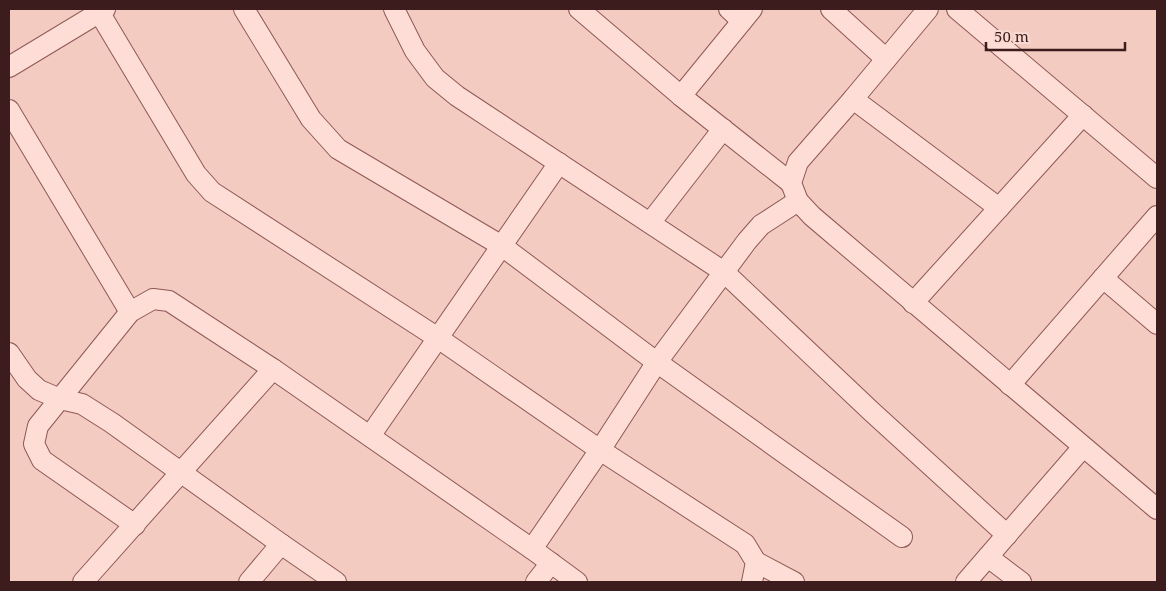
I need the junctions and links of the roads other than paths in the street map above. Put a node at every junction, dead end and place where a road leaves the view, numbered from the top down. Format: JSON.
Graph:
{"nodes":[{"id":1,"x":244,"y":9,"type":"edge"},
{"id":2,"x":394,"y":9,"type":"edge"},
{"id":3,"x":579,"y":9,"type":"edge"},
{"id":4,"x":831,"y":9,"type":"edge"},
{"id":5,"x":928,"y":9,"type":"edge"},
{"id":6,"x":957,"y":9,"type":"edge"},
{"id":7,"x":102,"y":10,"type":"edge"},
{"id":8,"x":741,"y":13,"type":"edge"},
{"id":9,"x":886,"y":59,"type":"junction"},
{"id":10,"x":9,"y":67,"type":"edge"},
{"id":11,"x":681,"y":96,"type":"junction"},
{"id":12,"x":854,"y":99,"type":"junction"},
{"id":13,"x":9,"y":110,"type":"edge"},
{"id":14,"x":1083,"y":116,"type":"junction"},
{"id":15,"x":723,"y":129,"type":"junction"},
{"id":16,"x":559,"y":163,"type":"junction"},
{"id":17,"x":1157,"y":178,"type":"edge"},
{"id":18,"x":795,"y":192,"type":"junction"},
{"id":19,"x":1000,"y":208,"type":"junction"},
{"id":20,"x":1157,"y":216,"type":"edge"},
{"id":21,"x":650,"y":223,"type":"junction"},
{"id":22,"x":502,"y":246,"type":"junction"},
{"id":23,"x":724,"y":272,"type":"junction"},
{"id":24,"x":1104,"y":278,"type":"junction"},
{"id":25,"x":913,"y":303,"type":"junction"},
{"id":26,"x":130,"y":312,"type":"junction"},
{"id":27,"x":1157,"y":324,"type":"edge"},
{"id":28,"x":438,"y":338,"type":"junction"},
{"id":29,"x":9,"y":354,"type":"edge"},
{"id":30,"x":657,"y":362,"type":"junction"},
{"id":31,"x":273,"y":370,"type":"junction"},
{"id":32,"x":1010,"y":385,"type":"junction"},
{"id":33,"x":60,"y":399,"type":"junction"},
{"id":34,"x":370,"y":436,"type":"junction"},
{"id":35,"x":1083,"y":447,"type":"junction"},
{"id":36,"x":600,"y":450,"type":"junction"},
{"id":37,"x":180,"y":472,"type":"junction"},
{"id":38,"x":1157,"y":509,"type":"edge"},
{"id":39,"x":135,"y":525,"type":"junction"},
{"id":40,"x":1007,"y":535,"type":"junction"},
{"id":41,"x":902,"y":537,"type":"dead end"},
{"id":42,"x":280,"y":544,"type":"junction"},
{"id":43,"x":532,"y":549,"type":"junction"},
{"id":44,"x":988,"y":557,"type":"junction"},
{"id":45,"x":756,"y":562,"type":"junction"},
{"id":46,"x":551,"y":563,"type":"junction"},
{"id":47,"x":83,"y":582,"type":"edge"},
{"id":48,"x":249,"y":582,"type":"edge"},
{"id":49,"x":336,"y":582,"type":"edge"},
{"id":50,"x":536,"y":582,"type":"edge"},
{"id":51,"x":577,"y":582,"type":"edge"},
{"id":52,"x":752,"y":582,"type":"edge"},
{"id":53,"x":794,"y":582,"type":"edge"},
{"id":54,"x":966,"y":582,"type":"edge"},
{"id":55,"x":1021,"y":582,"type":"edge"}],
"edges":[{"from":1,"to":22,"type":"street"},
{"from":2,"to":16,"type":"street"},
{"from":3,"to":11,"type":"street"},
{"from":4,"to":9,"type":"street"},
{"from":5,"to":9,"type":"street"},
{"from":6,"to":14,"type":"street"},
{"from":7,"to":10,"type":"street"},
{"from":7,"to":28,"type":"street"},
{"from":8,"to":11,"type":"street"},
{"from":9,"to":12,"type":"street"},
{"from":11,"to":15,"type":"street"},
{"from":12,"to":18,"type":"street"},
{"from":12,"to":19,"type":"street"},
{"from":13,"to":26,"type":"street"},
{"from":14,"to":17,"type":"street"},
{"from":14,"to":19,"type":"street"},
{"from":15,"to":18,"type":"street"},
{"from":15,"to":21,"type":"street"},
{"from":16,"to":21,"type":"street"},
{"from":16,"to":22,"type":"street"},
{"from":18,"to":23,"type":"street"},
{"from":18,"to":25,"type":"street"},
{"from":19,"to":25,"type":"street"},
{"from":20,"to":24,"type":"street"},
{"from":21,"to":23,"type":"street"},
{"from":22,"to":28,"type":"street"},
{"from":22,"to":30,"type":"street"},
{"from":23,"to":30,"type":"street"},
{"from":23,"to":40,"type":"street"},
{"from":24,"to":27,"type":"street"},
{"from":24,"to":32,"type":"street"},
{"from":25,"to":32,"type":"street"},
{"from":26,"to":31,"type":"street"},
{"from":26,"to":33,"type":"street"},
{"from":28,"to":34,"type":"street"},
{"from":28,"to":36,"type":"street"},
{"from":29,"to":33,"type":"street"},
{"from":30,"to":36,"type":"street"},
{"from":30,"to":41,"type":"street"},
{"from":31,"to":34,"type":"street"},
{"from":31,"to":37,"type":"street"},
{"from":32,"to":35,"type":"street"},
{"from":33,"to":37,"type":"street"},
{"from":33,"to":39,"type":"street"},
{"from":34,"to":43,"type":"street"},
{"from":35,"to":38,"type":"street"},
{"from":35,"to":40,"type":"street"},
{"from":36,"to":43,"type":"street"},
{"from":36,"to":45,"type":"street"},
{"from":37,"to":39,"type":"street"},
{"from":37,"to":42,"type":"street"},
{"from":39,"to":47,"type":"street"},
{"from":40,"to":44,"type":"street"},
{"from":42,"to":48,"type":"street"},
{"from":42,"to":49,"type":"street"},
{"from":43,"to":46,"type":"street"},
{"from":44,"to":54,"type":"street"},
{"from":44,"to":55,"type":"street"},
{"from":45,"to":52,"type":"street"},
{"from":45,"to":53,"type":"street"},
{"from":46,"to":50,"type":"street"},
{"from":46,"to":51,"type":"street"}]}
